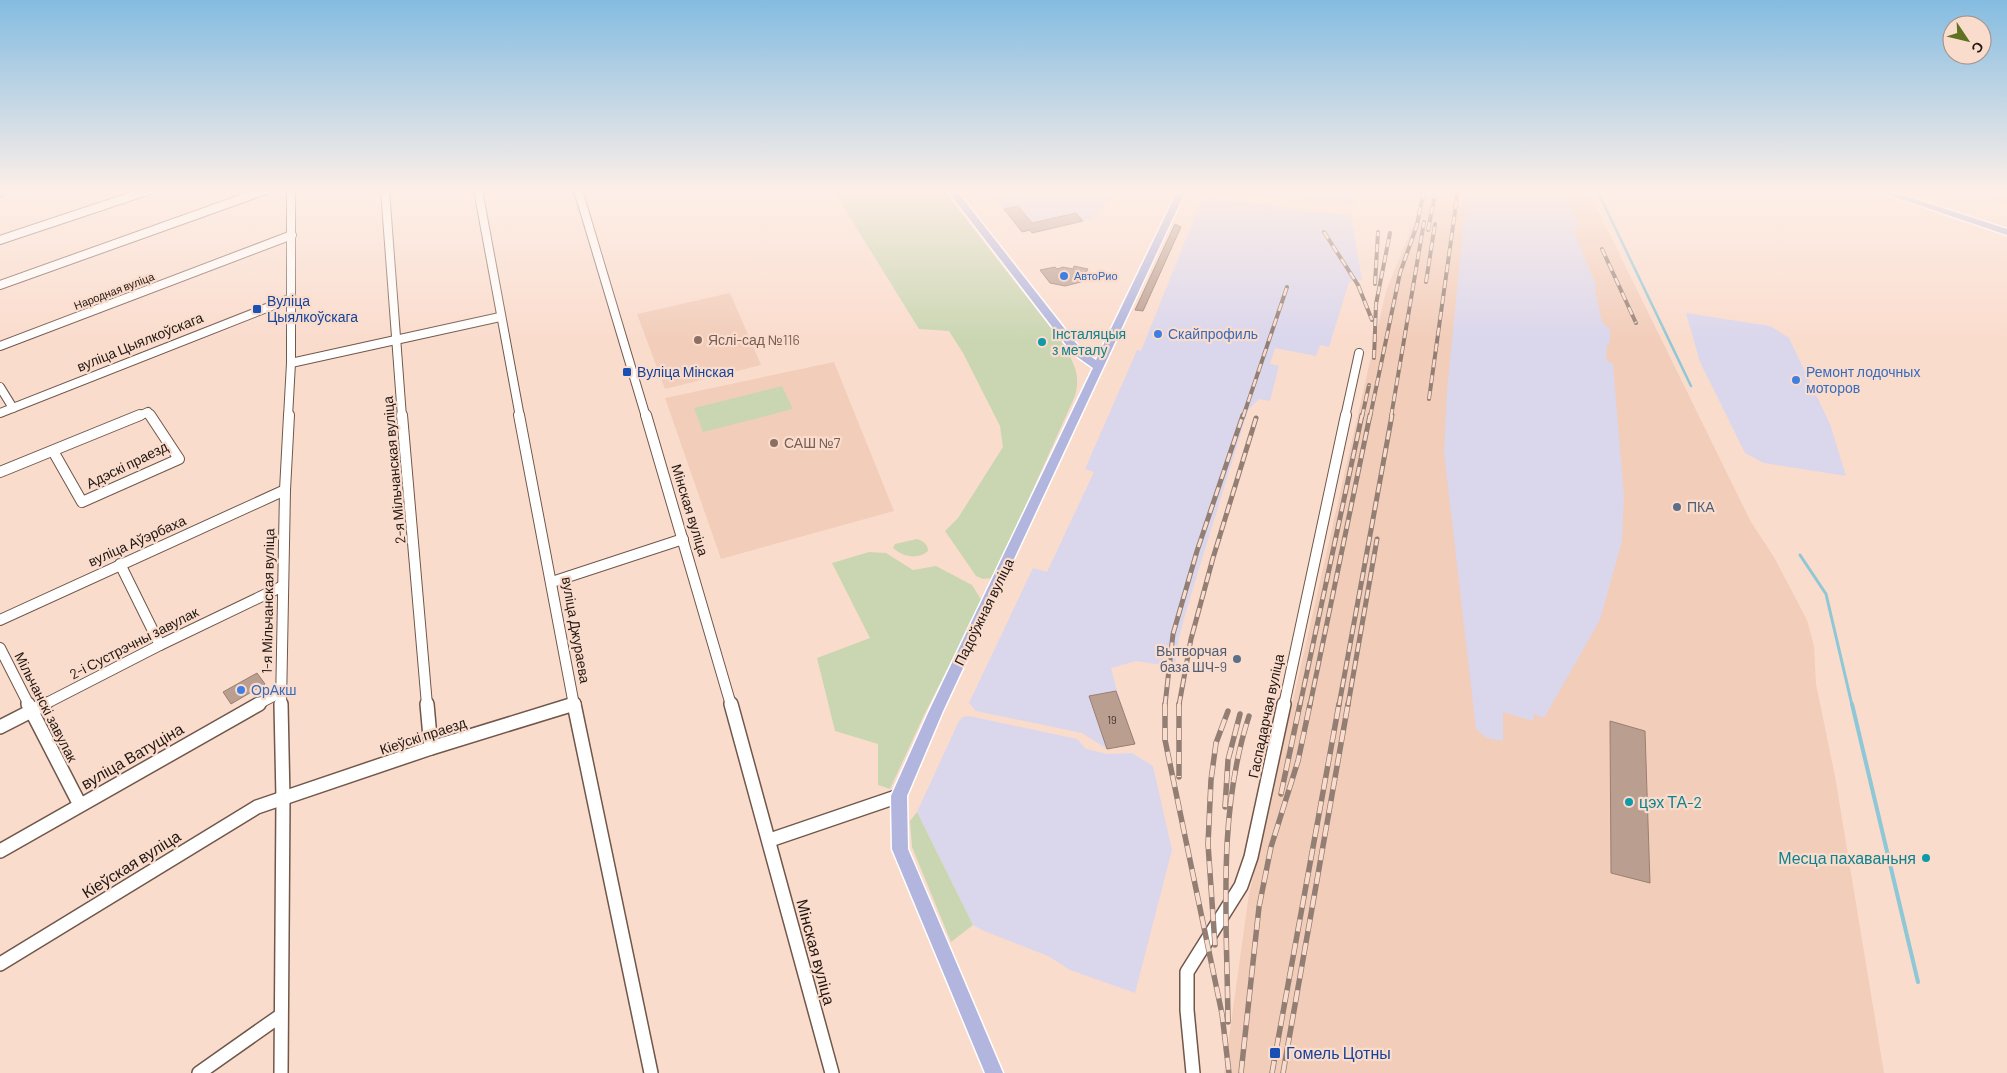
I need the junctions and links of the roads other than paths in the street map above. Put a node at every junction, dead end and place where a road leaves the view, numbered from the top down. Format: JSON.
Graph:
{"nodes":[{"id":1,"x":126,"y":240,"type":"edge"},
{"id":2,"x":279,"y":240,"type":"edge"},
{"id":3,"x":292,"y":240,"type":"edge"},
{"id":4,"x":389,"y":240,"type":"edge"},
{"id":5,"x":487,"y":240,"type":"edge"},
{"id":6,"x":593,"y":240,"type":"edge"},
{"id":7,"x":990,"y":240,"type":"edge"},
{"id":8,"x":1159,"y":240,"type":"edge"},
{"id":9,"x":0,"y":285,"type":"edge"},
{"id":10,"x":292,"y":298,"type":"junction"},
{"id":11,"x":500,"y":317,"type":"junction"},
{"id":12,"x":396,"y":340,"type":"junction"},
{"id":13,"x":0,"y":346,"type":"edge"},
{"id":14,"x":1359,"y":353,"type":"dead end"},
{"id":15,"x":291,"y":363,"type":"junction"},
{"id":16,"x":1099,"y":367,"type":"junction"},
{"id":17,"x":0,"y":387,"type":"edge"},
{"id":18,"x":13,"y":408,"type":"junction"},
{"id":19,"x":0,"y":413,"type":"edge"},
{"id":20,"x":53,"y":450,"type":"junction"},
{"id":21,"x":0,"y":472,"type":"edge"},
{"id":22,"x":286,"y":490,"type":"junction"},
{"id":23,"x":683,"y":540,"type":"junction"},
{"id":24,"x":120,"y":564,"type":"junction"},
{"id":25,"x":552,"y":582,"type":"junction"},
{"id":26,"x":283,"y":586,"type":"junction"},
{"id":27,"x":0,"y":620,"type":"edge"},
{"id":28,"x":160,"y":645,"type":"junction"},
{"id":29,"x":0,"y":648,"type":"edge"},
{"id":30,"x":281,"y":692,"type":"junction"},
{"id":31,"x":574,"y":704,"type":"junction"},
{"id":32,"x":31,"y":712,"type":"junction"},
{"id":33,"x":0,"y":727,"type":"edge"},
{"id":34,"x":431,"y":748,"type":"junction"},
{"id":35,"x":899,"y":796,"type":"junction"},
{"id":36,"x":283,"y":799,"type":"junction"},
{"id":37,"x":80,"y":805,"type":"junction"},
{"id":38,"x":770,"y":840,"type":"junction"},
{"id":39,"x":0,"y":851,"type":"edge"},
{"id":40,"x":0,"y":964,"type":"edge"},
{"id":41,"x":280,"y":1016,"type":"junction"},
{"id":42,"x":199,"y":1073,"type":"edge"},
{"id":43,"x":281,"y":1073,"type":"edge"},
{"id":44,"x":651,"y":1073,"type":"edge"},
{"id":45,"x":832,"y":1073,"type":"edge"},
{"id":46,"x":994,"y":1073,"type":"edge"},
{"id":47,"x":1194,"y":1073,"type":"edge"}],
"edges":[{"from":1,"to":9,"type":"street"},
{"from":2,"to":13,"type":"street","name":"Народная вуліца"},
{"from":3,"to":10,"type":"street","name":"1-я Мільчанская вуліца"},
{"from":4,"to":12,"type":"street","name":"2-я Мільчанская вуліца"},
{"from":5,"to":11,"type":"street","name":"вуліца Джураева"},
{"from":6,"to":23,"type":"street","name":"Мінская вуліца"},
{"from":7,"to":16,"type":"main road"},
{"from":8,"to":16,"type":"main road","name":"Падоўжная вуліца"},
{"from":10,"to":15,"type":"street","name":"1-я Мільчанская вуліца"},
{"from":10,"to":18,"type":"street","name":"вуліца Цыялкоўскага"},
{"from":11,"to":12,"type":"street"},
{"from":11,"to":25,"type":"street","name":"вуліца Джураева"},
{"from":12,"to":15,"type":"street"},
{"from":12,"to":34,"type":"street","name":"2-я Мільчанская вуліца"},
{"from":14,"to":47,"type":"street","name":"Гаспадарчая вуліца"},
{"from":15,"to":22,"type":"street","name":"1-я Мільчанская вуліца"},
{"from":16,"to":35,"type":"main road","name":"Падоўжная вуліца"},
{"from":17,"to":18,"type":"street"},
{"from":18,"to":19,"type":"street","name":"вуліца Цыялкоўскага"},
{"from":20,"to":20,"type":"street","name":"Адэскі праезд"},
{"from":20,"to":21,"type":"street","name":"Адэскі праезд"},
{"from":22,"to":24,"type":"street","name":"вуліца Аўэрбаха"},
{"from":22,"to":26,"type":"street","name":"1-я Мільчанская вуліца"},
{"from":23,"to":25,"type":"street"},
{"from":23,"to":38,"type":"street","name":"Мінская вуліца"},
{"from":24,"to":27,"type":"street","name":"вуліца Аўэрбаха"},
{"from":24,"to":28,"type":"street"},
{"from":25,"to":31,"type":"street","name":"вуліца Джураева"},
{"from":26,"to":28,"type":"street","name":"2-і Сустрэчны завулак"},
{"from":26,"to":30,"type":"street","name":"1-я Мільчанская вуліца"},
{"from":28,"to":32,"type":"street","name":"2-і Сустрэчны завулак"},
{"from":29,"to":32,"type":"street","name":"Мільчанскі завулак"},
{"from":30,"to":36,"type":"street","name":"1-я Мільчанская вуліца"},
{"from":30,"to":37,"type":"street","name":"вуліца Ватуціна"},
{"from":31,"to":34,"type":"street","name":"Кіеўскі праезд"},
{"from":31,"to":44,"type":"street","name":"вуліца Джураева"},
{"from":32,"to":33,"type":"street","name":"2-і Сустрэчны завулак"},
{"from":32,"to":37,"type":"street","name":"Мільчанскі завулак"},
{"from":34,"to":36,"type":"street","name":"Кіеўскі праезд"},
{"from":35,"to":38,"type":"street"},
{"from":35,"to":46,"type":"main road","name":"Падоўжная вуліца"},
{"from":36,"to":40,"type":"street","name":"Кіеўская вуліца"},
{"from":36,"to":41,"type":"street","name":"1-я Мільчанская вуліца"},
{"from":37,"to":39,"type":"street","name":"вуліца Ватуціна"},
{"from":38,"to":45,"type":"street","name":"Мінская вуліца"},
{"from":41,"to":42,"type":"street"},
{"from":41,"to":43,"type":"street","name":"1-я Мільчанская вуліца"}]}
